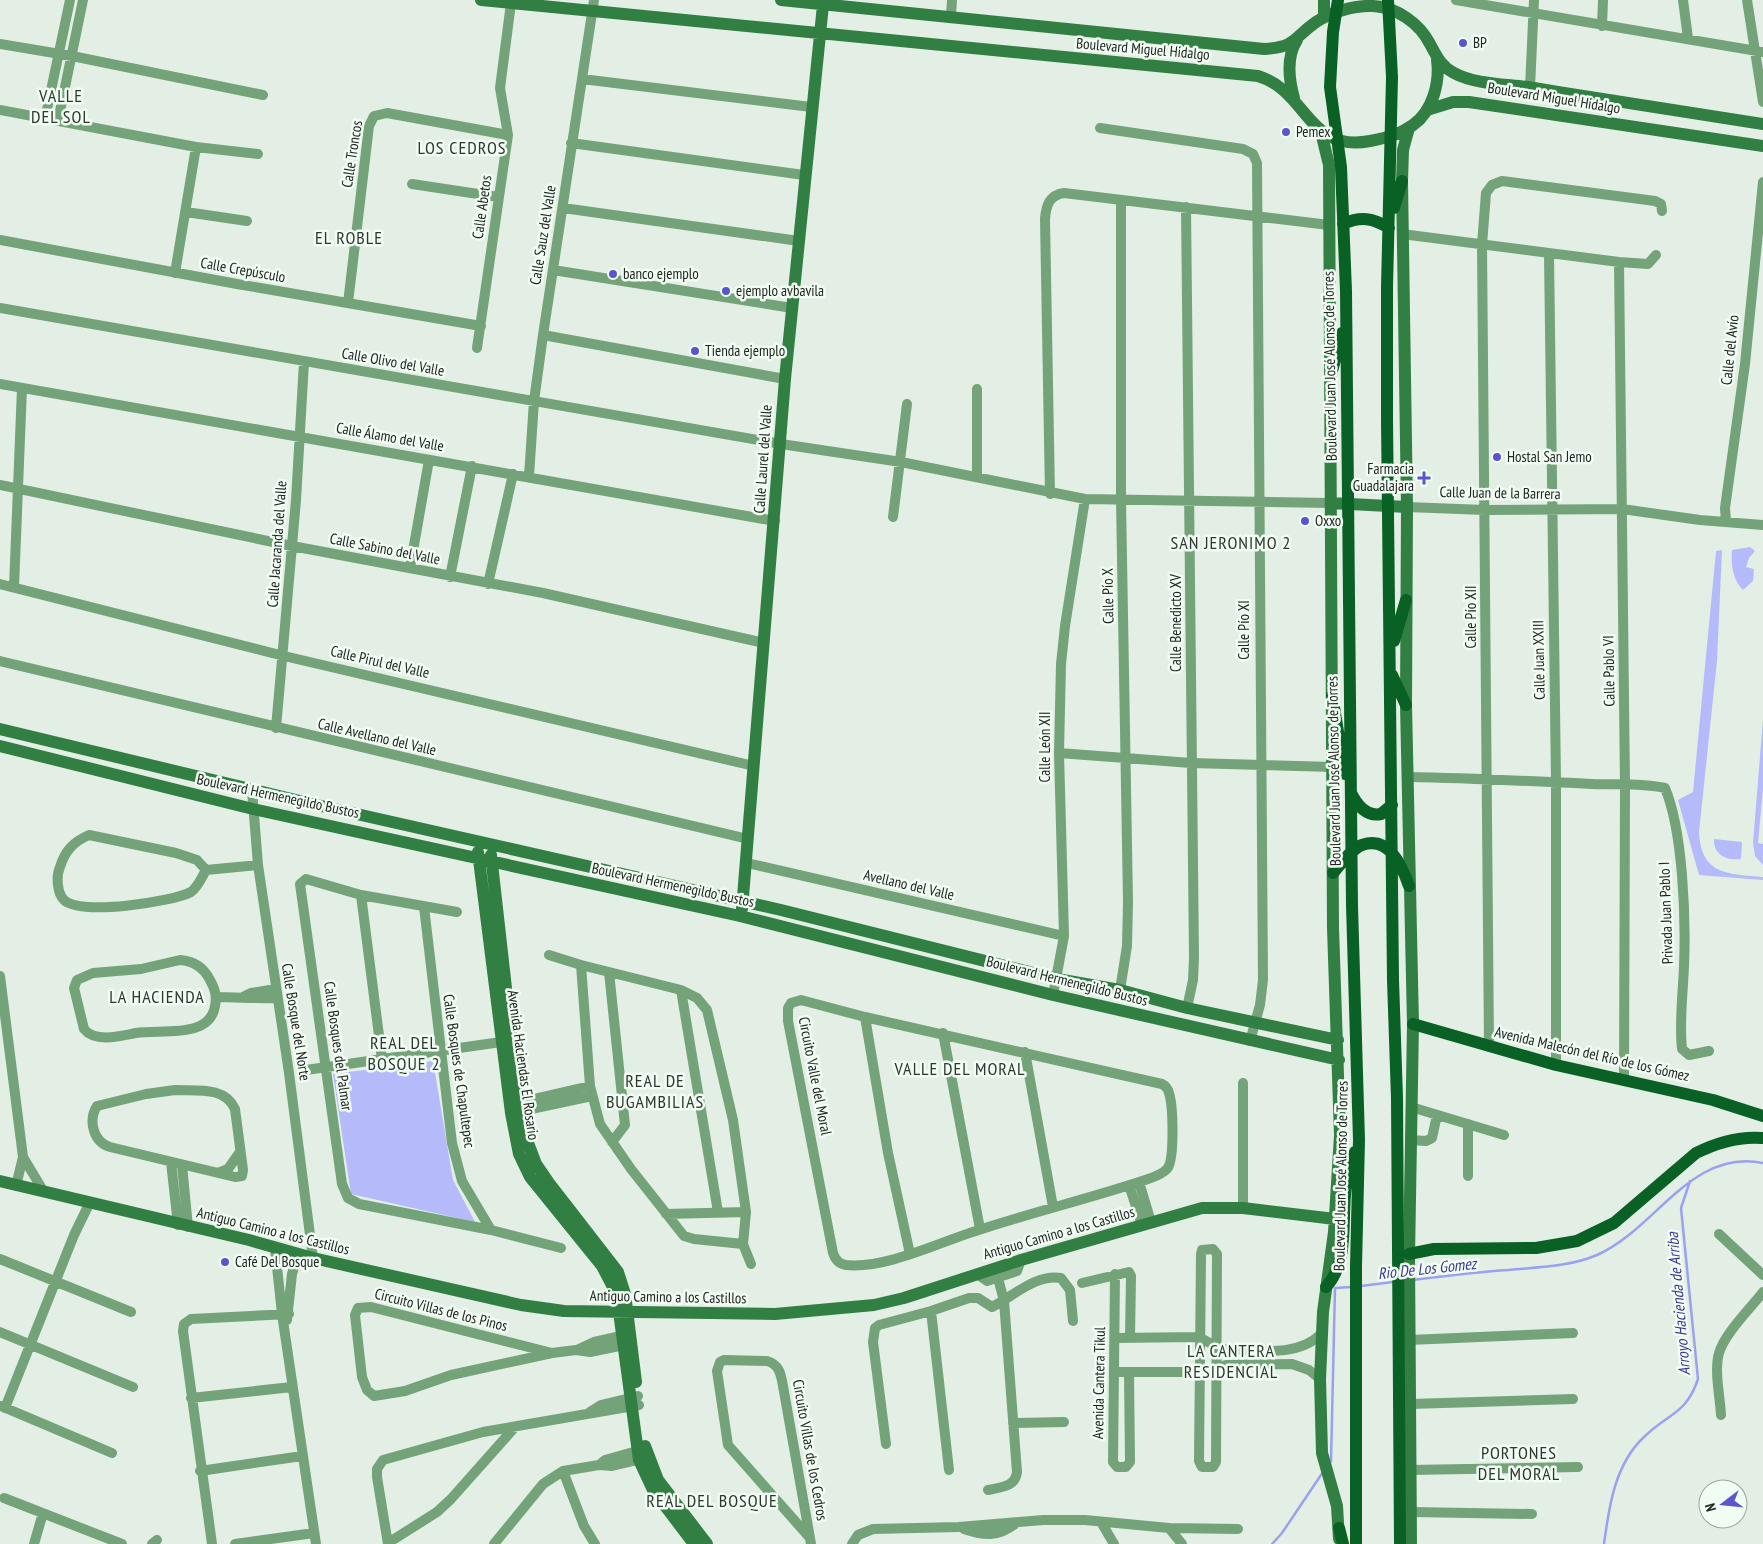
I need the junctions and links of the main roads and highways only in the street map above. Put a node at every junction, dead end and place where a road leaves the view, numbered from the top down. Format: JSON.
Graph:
{"nodes":[{"id":1,"x":1338,"y":0,"type":"edge"},
{"id":2,"x":1389,"y":4,"type":"edge"},
{"id":3,"x":1402,"y":181,"type":"road end"},
{"id":4,"x":1343,"y":224,"type":"junction"},
{"id":5,"x":1389,"y":228,"type":"junction"},
{"id":6,"x":1346,"y":318,"type":"junction"},
{"id":7,"x":1331,"y":375,"type":"road end"},
{"id":8,"x":1406,"y":600,"type":"road end"},
{"id":9,"x":1390,"y":653,"type":"junction"},
{"id":10,"x":1390,"y":671,"type":"junction"},
{"id":11,"x":1332,"y":695,"type":"road end"},
{"id":12,"x":1406,"y":705,"type":"road end"},
{"id":13,"x":1352,"y":795,"type":"junction"},
{"id":14,"x":1392,"y":805,"type":"junction"},
{"id":15,"x":1352,"y":853,"type":"junction"},
{"id":16,"x":1392,"y":853,"type":"junction"},
{"id":17,"x":1333,"y":872,"type":"road end"},
{"id":18,"x":1409,"y":886,"type":"road end"},
{"id":19,"x":1413,"y":1024,"type":"road end"},
{"id":20,"x":1763,"y":1116,"type":"edge"},
{"id":21,"x":1763,"y":1138,"type":"edge"},
{"id":22,"x":1359,"y":1140,"type":"junction"},
{"id":23,"x":1405,"y":1254,"type":"junction"},
{"id":24,"x":1326,"y":1287,"type":"road end"},
{"id":25,"x":1339,"y":1528,"type":"road end"},
{"id":26,"x":1343,"y":1544,"type":"edge"},
{"id":27,"x":1356,"y":1544,"type":"edge"},
{"id":28,"x":1400,"y":1544,"type":"edge"}],
"edges":[{"from":1,"to":4,"type":"main road","name":"Boulevard Juan José Alonso de Torres"},
{"from":2,"to":5,"type":"main road"},
{"from":3,"to":5,"type":"main road"},
{"from":4,"to":5,"type":"main road"},
{"from":4,"to":6,"type":"main road","name":"Boulevard Juan José Alonso de Torres"},
{"from":5,"to":9,"type":"main road"},
{"from":6,"to":7,"type":"main road"},
{"from":6,"to":13,"type":"main road","name":"Boulevard Juan José Alonso de Torres"},
{"from":8,"to":9,"type":"main road"},
{"from":9,"to":10,"type":"main road"},
{"from":10,"to":12,"type":"main road"},
{"from":10,"to":14,"type":"main road"},
{"from":11,"to":13,"type":"main road"},
{"from":13,"to":14,"type":"main road"},
{"from":13,"to":15,"type":"main road","name":"Boulevard Juan José Alonso de Torres"},
{"from":14,"to":16,"type":"main road"},
{"from":15,"to":16,"type":"main road"},
{"from":15,"to":17,"type":"main road"},
{"from":15,"to":22,"type":"main road","name":"Boulevard Juan José Alonso de Torres"},
{"from":16,"to":18,"type":"main road"},
{"from":16,"to":23,"type":"main road"},
{"from":19,"to":20,"type":"main road","name":"Avenida Malecón del Río de los Gómez"},
{"from":21,"to":23,"type":"main road"},
{"from":22,"to":24,"type":"main road"},
{"from":22,"to":27,"type":"main road","name":"Boulevard Juan José Alonso de Torres"},
{"from":23,"to":28,"type":"main road"},
{"from":25,"to":26,"type":"main road"}]}
